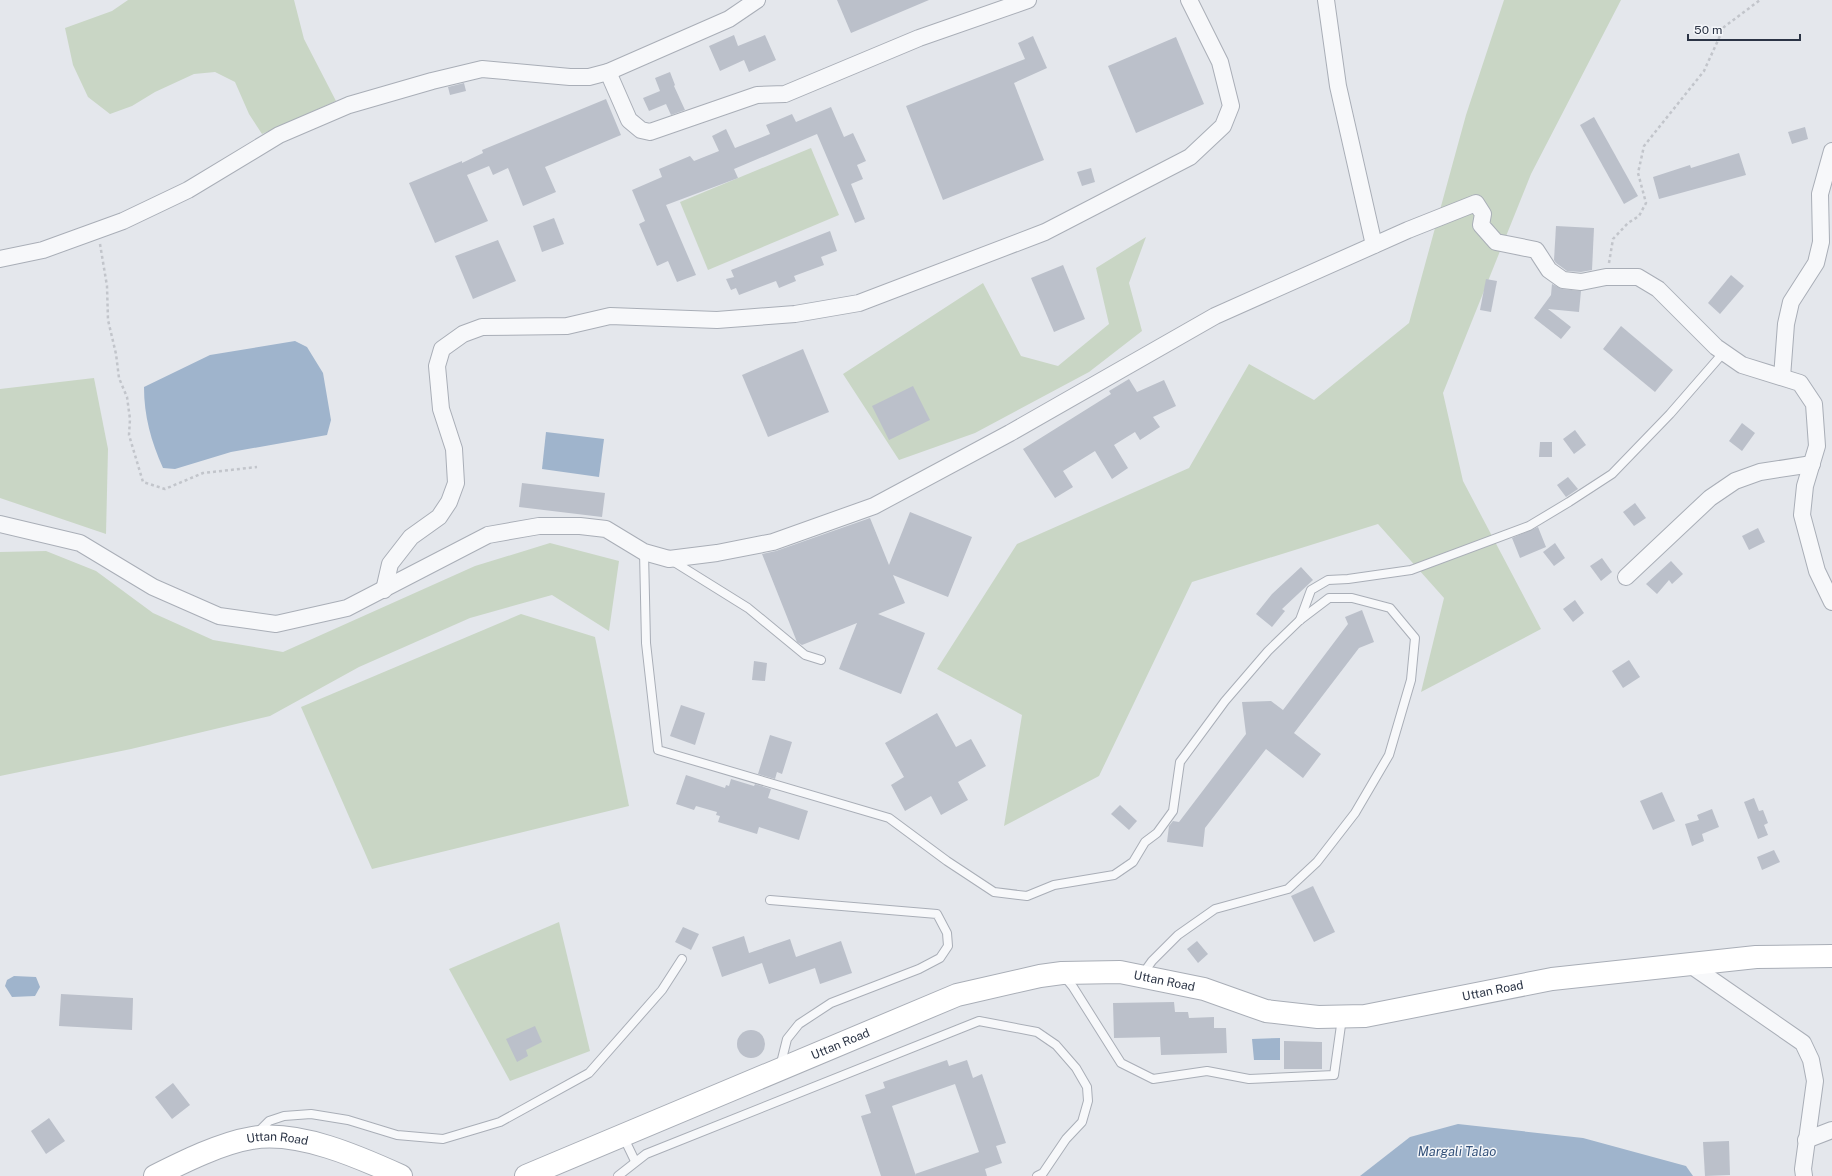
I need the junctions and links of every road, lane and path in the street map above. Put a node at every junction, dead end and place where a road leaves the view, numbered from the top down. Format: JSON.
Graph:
{"nodes":[{"id":1,"x":757,"y":0,"type":"edge"},
{"id":2,"x":1028,"y":0,"type":"edge"},
{"id":3,"x":1189,"y":0,"type":"edge"},
{"id":4,"x":1326,"y":0,"type":"edge"},
{"id":5,"x":1760,"y":0,"type":"edge"},
{"id":6,"x":608,"y":72,"type":"junction"},
{"id":7,"x":1832,"y":151,"type":"edge"},
{"id":8,"x":96,"y":230,"type":"junction"},
{"id":9,"x":1374,"y":245,"type":"junction"},
{"id":10,"x":0,"y":259,"type":"edge"},
{"id":11,"x":1606,"y":277,"type":"junction"},
{"id":12,"x":1724,"y":352,"type":"junction"},
{"id":13,"x":1782,"y":377,"type":"junction"},
{"id":14,"x":1812,"y":464,"type":"junction"},
{"id":15,"x":257,"y":467,"type":"dead end"},
{"id":16,"x":0,"y":524,"type":"edge"},
{"id":17,"x":644,"y":552,"type":"junction"},
{"id":18,"x":669,"y":559,"type":"junction"},
{"id":19,"x":1626,"y":577,"type":"dead end"},
{"id":20,"x":384,"y":590,"type":"junction"},
{"id":21,"x":1832,"y":602,"type":"edge"},
{"id":22,"x":1300,"y":620,"type":"junction"},
{"id":23,"x":821,"y":660,"type":"dead end"},
{"id":24,"x":770,"y":900,"type":"dead end"},
{"id":25,"x":1832,"y":956,"type":"edge"},
{"id":26,"x":682,"y":958,"type":"dead end"},
{"id":27,"x":1689,"y":964,"type":"junction"},
{"id":28,"x":1062,"y":974,"type":"junction"},
{"id":29,"x":1142,"y":976,"type":"junction"},
{"id":30,"x":1342,"y":1017,"type":"junction"},
{"id":31,"x":780,"y":1070,"type":"junction"},
{"id":32,"x":1832,"y":1130,"type":"edge"},
{"id":33,"x":623,"y":1135,"type":"junction"},
{"id":34,"x":252,"y":1138,"type":"junction"},
{"id":35,"x":1806,"y":1140,"type":"junction"},
{"id":36,"x":635,"y":1161,"type":"junction"},
{"id":37,"x":155,"y":1176,"type":"edge"},
{"id":38,"x":401,"y":1176,"type":"edge"},
{"id":39,"x":526,"y":1176,"type":"edge"},
{"id":40,"x":618,"y":1176,"type":"edge"},
{"id":41,"x":1037,"y":1176,"type":"edge"},
{"id":42,"x":1804,"y":1176,"type":"edge"}],
"edges":[{"from":1,"to":6,"type":"street"},
{"from":2,"to":6,"type":"street"},
{"from":3,"to":20,"type":"street"},
{"from":4,"to":9,"type":"street"},
{"from":5,"to":11,"type":"path"},
{"from":6,"to":8,"type":"street"},
{"from":7,"to":13,"type":"street"},
{"from":8,"to":10,"type":"street"},
{"from":8,"to":15,"type":"path"},
{"from":9,"to":11,"type":"street"},
{"from":9,"to":18,"type":"street"},
{"from":11,"to":12,"type":"street"},
{"from":12,"to":13,"type":"street"},
{"from":12,"to":22,"type":"lane"},
{"from":13,"to":14,"type":"street"},
{"from":14,"to":19,"type":"street"},
{"from":14,"to":21,"type":"street"},
{"from":16,"to":20,"type":"street"},
{"from":17,"to":18,"type":"street"},
{"from":17,"to":20,"type":"street"},
{"from":17,"to":22,"type":"lane"},
{"from":18,"to":23,"type":"lane"},
{"from":22,"to":29,"type":"lane"},
{"from":24,"to":31,"type":"lane"},
{"from":25,"to":27,"type":"main road","name":"Uttan Road"},
{"from":26,"to":34,"type":"lane"},
{"from":27,"to":30,"type":"main road","name":"Uttan Road"},
{"from":27,"to":35,"type":"street"},
{"from":28,"to":29,"type":"main road","name":"Uttan Road"},
{"from":28,"to":30,"type":"lane"},
{"from":28,"to":31,"type":"main road","name":"Uttan Road"},
{"from":29,"to":30,"type":"main road","name":"Uttan Road"},
{"from":31,"to":33,"type":"main road","name":"Uttan Road"},
{"from":32,"to":35,"type":"street"},
{"from":33,"to":36,"type":"lane"},
{"from":33,"to":39,"type":"main road","name":"Uttan Road"},
{"from":34,"to":37,"type":"main road","name":"Uttan Road"},
{"from":34,"to":38,"type":"main road","name":"Uttan Road"},
{"from":35,"to":42,"type":"street"},
{"from":36,"to":40,"type":"lane"},
{"from":36,"to":41,"type":"lane"}]}
